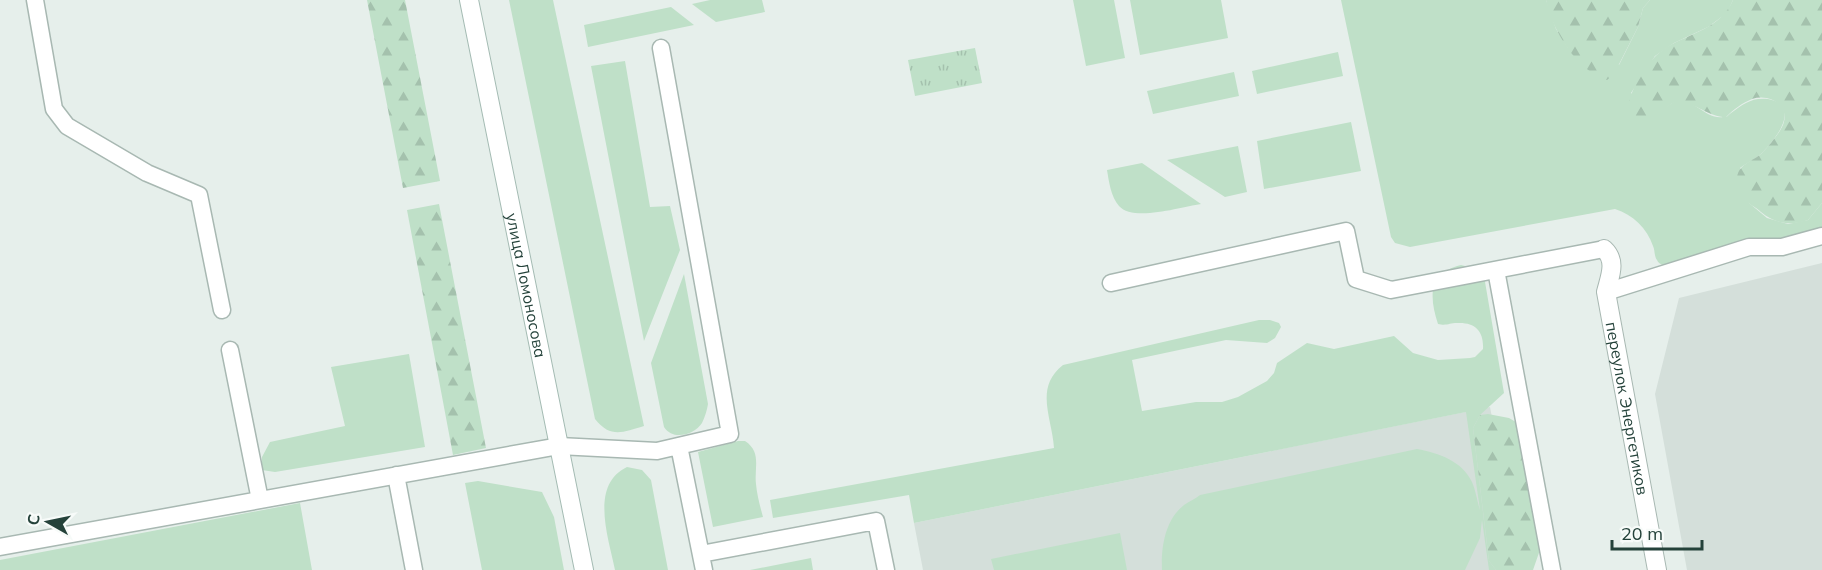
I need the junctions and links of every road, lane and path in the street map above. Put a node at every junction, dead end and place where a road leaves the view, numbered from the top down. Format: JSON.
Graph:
{"nodes":[{"id":1,"x":35,"y":0,"type":"edge"},
{"id":2,"x":469,"y":0,"type":"edge"},
{"id":3,"x":661,"y":48,"type":"dead end"},
{"id":4,"x":1822,"y":236,"type":"edge"},
{"id":5,"x":1604,"y":249,"type":"joint"},
{"id":6,"x":1496,"y":270,"type":"junction"},
{"id":7,"x":1111,"y":283,"type":"dead end"},
{"id":8,"x":1606,"y":291,"type":"junction"},
{"id":9,"x":222,"y":310,"type":"dead end"},
{"id":10,"x":230,"y":350,"type":"dead end"},
{"id":11,"x":559,"y":446,"type":"junction"},
{"id":12,"x":679,"y":446,"type":"junction"},
{"id":13,"x":396,"y":476,"type":"junction"},
{"id":14,"x":260,"y":500,"type":"junction"},
{"id":15,"x":0,"y":547,"type":"edge"},
{"id":16,"x":702,"y":562,"type":"edge"},
{"id":17,"x":414,"y":570,"type":"edge"},
{"id":18,"x":584,"y":570,"type":"edge"},
{"id":19,"x":886,"y":570,"type":"edge"},
{"id":20,"x":1552,"y":570,"type":"edge"},
{"id":21,"x":1657,"y":570,"type":"edge"}],
"edges":[{"from":1,"to":9,"type":"lane"},
{"from":2,"to":11,"type":"main road","name":"улица Ломоносова"},
{"from":3,"to":12,"type":"lane"},
{"from":4,"to":8,"type":"lane"},
{"from":5,"to":6,"type":"lane"},
{"from":5,"to":8,"type":"main road","name":"переулок Энергетиков"},
{"from":6,"to":7,"type":"lane"},
{"from":6,"to":20,"type":"lane"},
{"from":8,"to":21,"type":"main road","name":"переулок Энергетиков"},
{"from":10,"to":14,"type":"lane"},
{"from":11,"to":12,"type":"lane"},
{"from":11,"to":13,"type":"lane"},
{"from":11,"to":18,"type":"main road","name":"улица Ломоносова"},
{"from":12,"to":16,"type":"lane"},
{"from":13,"to":14,"type":"lane"},
{"from":13,"to":17,"type":"lane"},
{"from":14,"to":15,"type":"lane"},
{"from":16,"to":19,"type":"lane"}]}
